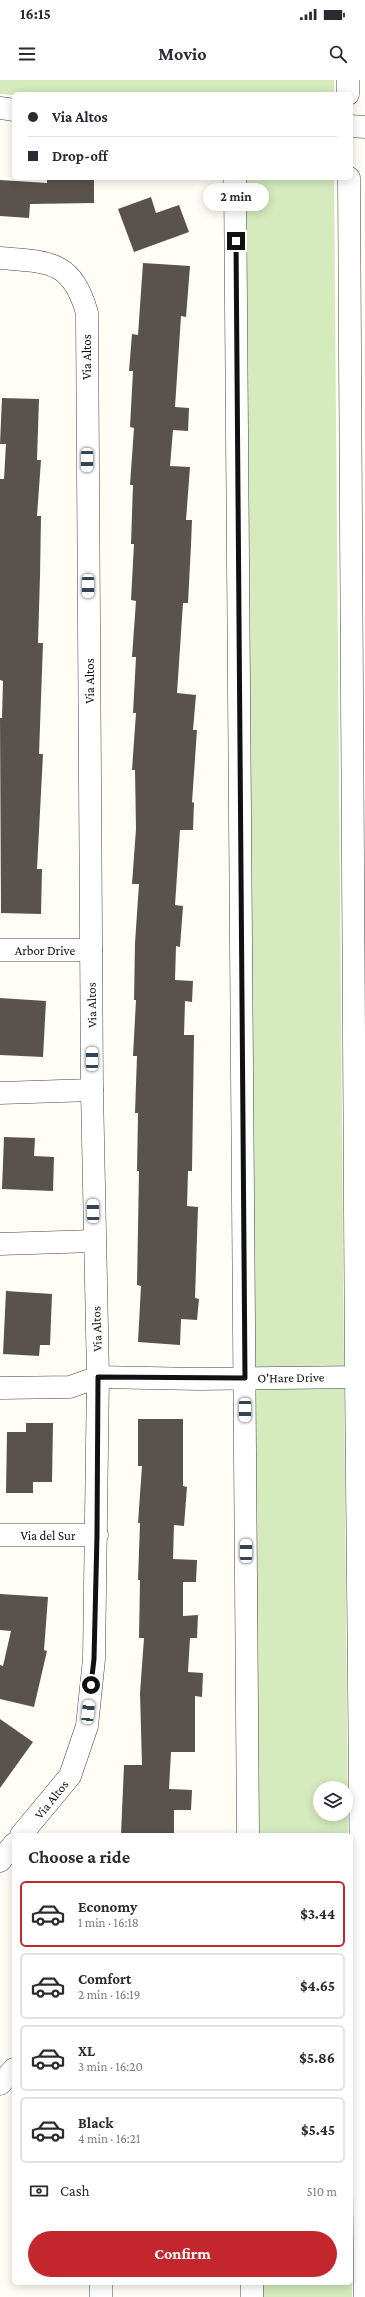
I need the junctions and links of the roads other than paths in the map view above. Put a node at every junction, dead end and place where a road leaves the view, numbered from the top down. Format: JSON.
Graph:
{"nodes":[{"id":1,"x":348,"y":80,"type":"edge"},
{"id":2,"x":348,"y":92,"type":"edge"},
{"id":3,"x":0,"y":108,"type":"edge"},
{"id":4,"x":12,"y":110,"type":"edge"},
{"id":5,"x":353,"y":126,"type":"edge"},
{"id":6,"x":365,"y":127,"type":"edge"},
{"id":7,"x":236,"y":180,"type":"edge"},
{"id":8,"x":349,"y":180,"type":"edge"},
{"id":9,"x":0,"y":258,"type":"edge"},
{"id":10,"x":0,"y":950,"type":"edge"},
{"id":11,"x":91,"y":950,"type":"junction"},
{"id":12,"x":92,"y":1090,"type":"junction"},
{"id":13,"x":0,"y":1093,"type":"edge"},
{"id":14,"x":94,"y":1241,"type":"junction"},
{"id":15,"x":0,"y":1244,"type":"edge"},
{"id":16,"x":98,"y":1377,"type":"junction"},
{"id":17,"x":361,"y":1377,"type":"edge"},
{"id":18,"x":245,"y":1378,"type":"junction"},
{"id":19,"x":0,"y":1388,"type":"edge"},
{"id":20,"x":0,"y":1535,"type":"edge"},
{"id":21,"x":97,"y":1535,"type":"junction"},
{"id":22,"x":23,"y":1833,"type":"edge"},
{"id":23,"x":248,"y":1833,"type":"edge"},
{"id":24,"x":12,"y":2071,"type":"edge"},
{"id":25,"x":0,"y":2084,"type":"edge"},
{"id":26,"x":101,"y":2285,"type":"edge"},
{"id":27,"x":252,"y":2285,"type":"edge"},
{"id":28,"x":101,"y":2297,"type":"edge"},
{"id":29,"x":252,"y":2297,"type":"edge"},
{"id":30,"x":365,"y":2297,"type":"edge"}],
"edges":[{"from":1,"to":2,"type":"street"},
{"from":3,"to":4,"type":"street"},
{"from":5,"to":6,"type":"street"},
{"from":7,"to":18,"type":"street"},
{"from":8,"to":17,"type":"street"},
{"from":9,"to":11,"type":"street","name":"Via Altos"},
{"from":10,"to":11,"type":"street","name":"Arbor Drive"},
{"from":11,"to":12,"type":"street","name":"Via Altos"},
{"from":12,"to":13,"type":"street"},
{"from":12,"to":14,"type":"street","name":"Via Altos"},
{"from":14,"to":15,"type":"street"},
{"from":14,"to":16,"type":"street","name":"Via Altos"},
{"from":16,"to":18,"type":"street","name":"O'Hare Drive"},
{"from":16,"to":19,"type":"street"},
{"from":16,"to":21,"type":"street","name":"Via Altos"},
{"from":17,"to":18,"type":"street","name":"O'Hare Drive"},
{"from":17,"to":30,"type":"street"},
{"from":18,"to":23,"type":"street"},
{"from":20,"to":21,"type":"street","name":"Via del Sur"},
{"from":21,"to":22,"type":"street","name":"Via Altos"},
{"from":24,"to":25,"type":"street"},
{"from":26,"to":28,"type":"street"},
{"from":27,"to":29,"type":"street"}]}
